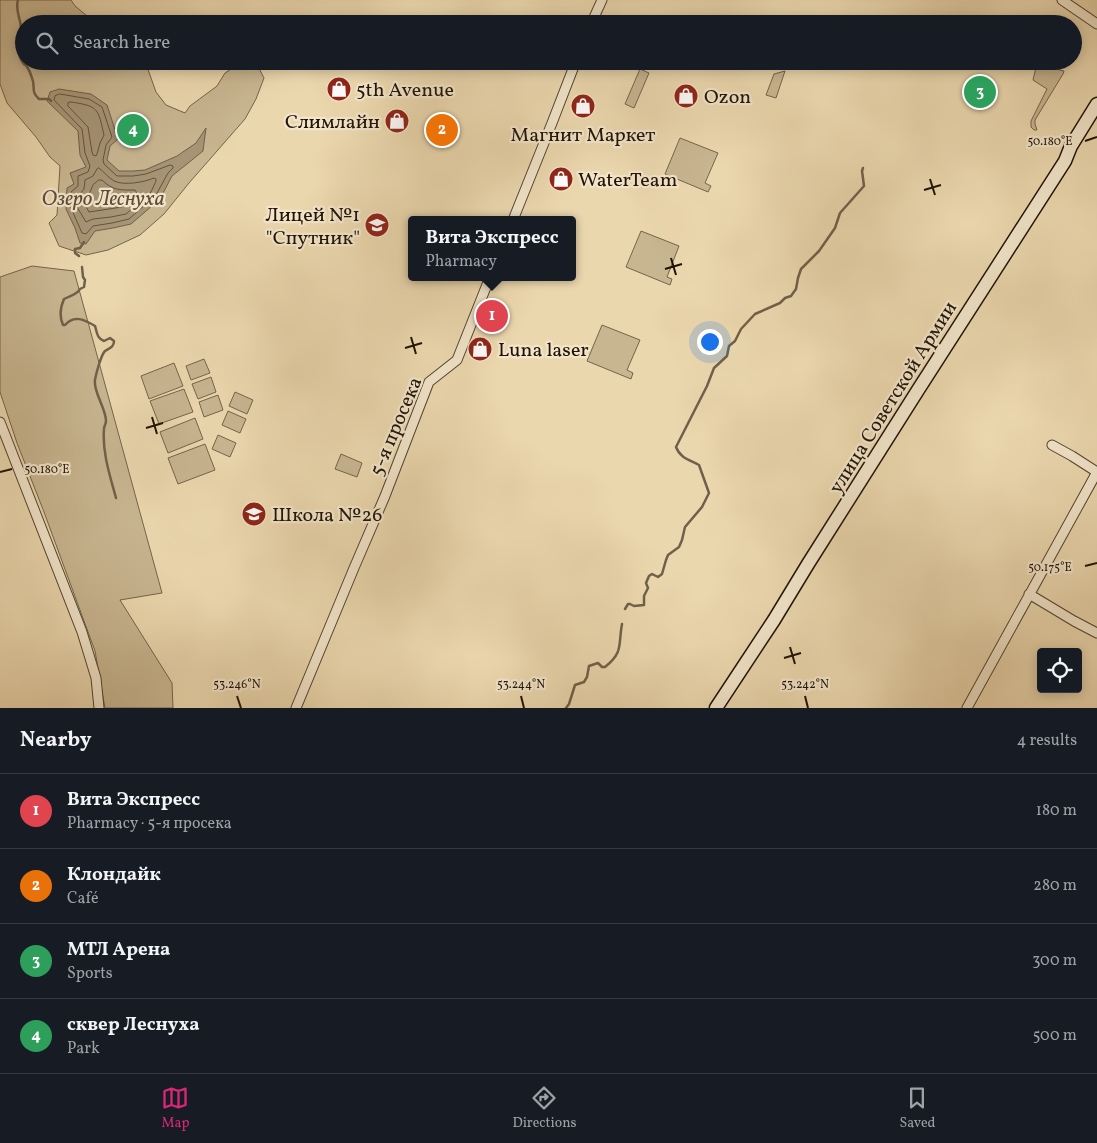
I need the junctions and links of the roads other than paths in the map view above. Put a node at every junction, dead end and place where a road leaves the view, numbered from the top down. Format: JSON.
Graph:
{"nodes":[{"id":1,"x":602,"y":0,"type":"edge"},
{"id":2,"x":1062,"y":0,"type":"edge"},
{"id":3,"x":595,"y":15,"type":"edge"},
{"id":4,"x":1097,"y":24,"type":"edge"},
{"id":5,"x":573,"y":70,"type":"edge"},
{"id":6,"x":1097,"y":104,"type":"edge"},
{"id":7,"x":515,"y":216,"type":"edge"},
{"id":8,"x":488,"y":281,"type":"edge"},
{"id":9,"x":0,"y":422,"type":"edge"},
{"id":10,"x":1052,"y":445,"type":"dead end"},
{"id":11,"x":1097,"y":472,"type":"edge"},
{"id":12,"x":1029,"y":594,"type":"junction"},
{"id":13,"x":1097,"y":633,"type":"edge"},
{"id":14,"x":99,"y":708,"type":"edge"},
{"id":15,"x":296,"y":708,"type":"edge"},
{"id":16,"x":716,"y":708,"type":"edge"},
{"id":17,"x":966,"y":708,"type":"edge"}],
"edges":[{"from":1,"to":3,"type":"street"},
{"from":2,"to":4,"type":"street"},
{"from":5,"to":7,"type":"street"},
{"from":6,"to":16,"type":"street","name":"улица Советской Армии"},
{"from":8,"to":15,"type":"street","name":"5-я просека"},
{"from":9,"to":14,"type":"street"},
{"from":10,"to":11,"type":"street"},
{"from":11,"to":12,"type":"street"},
{"from":12,"to":13,"type":"street"},
{"from":12,"to":17,"type":"street"}]}
